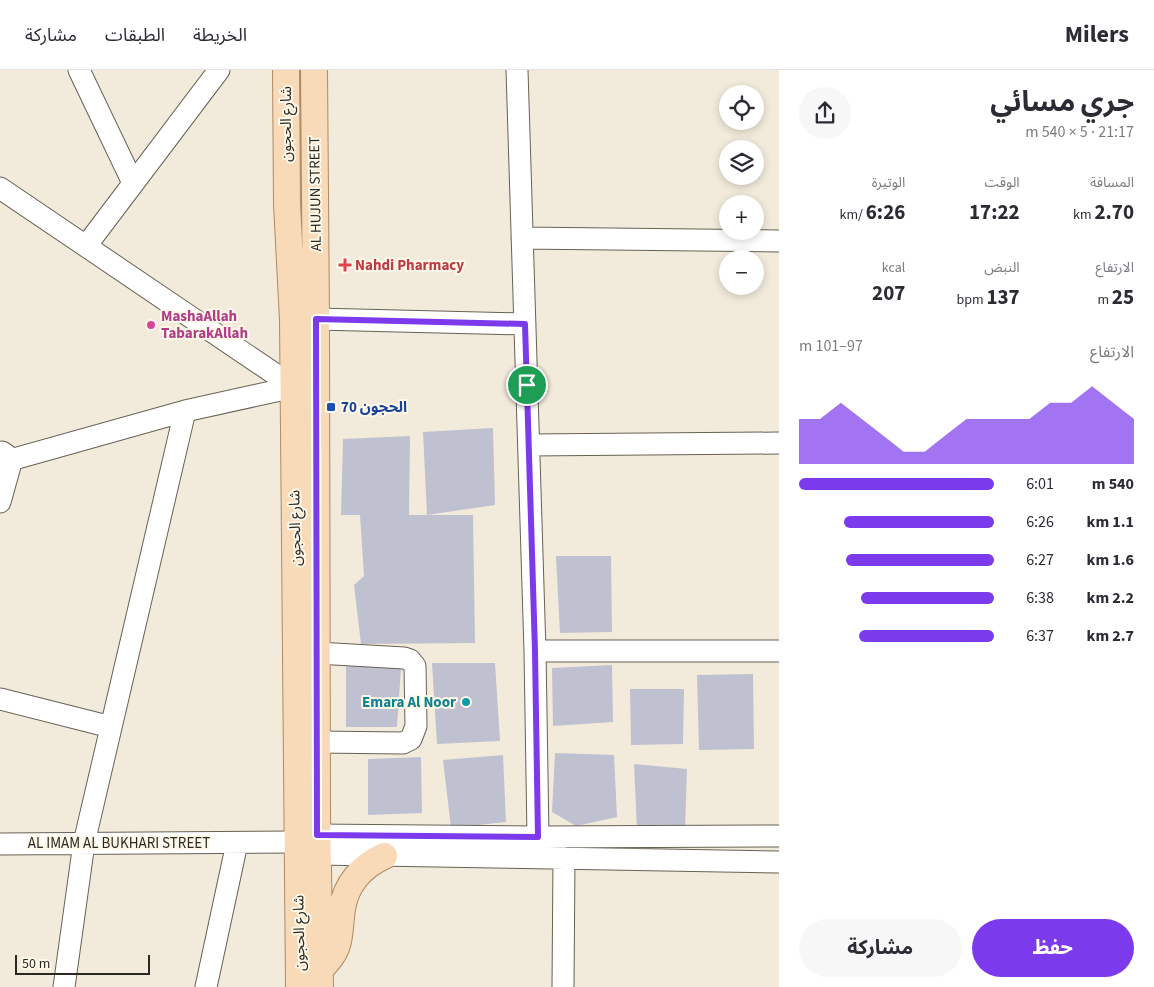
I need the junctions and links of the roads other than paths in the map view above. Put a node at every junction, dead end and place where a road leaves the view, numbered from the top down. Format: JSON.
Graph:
{"nodes":[{"id":1,"x":79,"y":70,"type":"edge"},
{"id":2,"x":219,"y":70,"type":"edge"},
{"id":3,"x":286,"y":70,"type":"edge"},
{"id":4,"x":314,"y":70,"type":"edge"},
{"id":5,"x":517,"y":70,"type":"edge"},
{"id":6,"x":134,"y":183,"type":"junction"},
{"id":7,"x":0,"y":188,"type":"edge"},
{"id":8,"x":522,"y":238,"type":"junction"},
{"id":9,"x":779,"y":241,"type":"edge"},
{"id":10,"x":86,"y":246,"type":"junction"},
{"id":11,"x":316,"y":319,"type":"junction"},
{"id":12,"x":525,"y":324,"type":"junction"},
{"id":13,"x":294,"y":388,"type":"junction"},
{"id":14,"x":185,"y":411,"type":"junction"},
{"id":15,"x":779,"y":443,"type":"edge"},
{"id":16,"x":529,"y":445,"type":"junction"},
{"id":17,"x":4,"y":458,"type":"edge"},
{"id":18,"x":0,"y":502,"type":"edge"},
{"id":19,"x":779,"y":650,"type":"edge"},
{"id":20,"x":535,"y":651,"type":"junction"},
{"id":21,"x":316,"y":653,"type":"junction"},
{"id":22,"x":0,"y":699,"type":"edge"},
{"id":23,"x":112,"y":727,"type":"junction"},
{"id":24,"x":317,"y":742,"type":"junction"},
{"id":25,"x":779,"y":836,"type":"edge"},
{"id":26,"x":538,"y":837,"type":"junction"},
{"id":27,"x":84,"y":843,"type":"junction"},
{"id":28,"x":238,"y":843,"type":"junction"},
{"id":29,"x":0,"y":844,"type":"edge"},
{"id":30,"x":311,"y":844,"type":"junction"},
{"id":31,"x":384,"y":856,"type":"junction"},
{"id":32,"x":564,"y":858,"type":"junction"},
{"id":33,"x":779,"y":862,"type":"edge"},
{"id":34,"x":320,"y":978,"type":"edge"},
{"id":35,"x":64,"y":987,"type":"edge"},
{"id":36,"x":206,"y":987,"type":"edge"},
{"id":37,"x":299,"y":987,"type":"edge"},
{"id":38,"x":563,"y":987,"type":"edge"}],
"edges":[{"from":1,"to":6,"type":"street"},
{"from":2,"to":6,"type":"street"},
{"from":3,"to":13,"type":"main road","name":"شارع الحجون"},
{"from":4,"to":11,"type":"main road","name":"AL HUJUN STREET"},
{"from":5,"to":8,"type":"street"},
{"from":6,"to":10,"type":"street"},
{"from":7,"to":10,"type":"street"},
{"from":8,"to":9,"type":"street"},
{"from":8,"to":12,"type":"street"},
{"from":10,"to":13,"type":"street"},
{"from":11,"to":12,"type":"street"},
{"from":11,"to":21,"type":"main road","name":"شارع الحجون"},
{"from":12,"to":16,"type":"street"},
{"from":13,"to":14,"type":"street"},
{"from":13,"to":30,"type":"main road","name":"شارع الحجون"},
{"from":14,"to":17,"type":"street"},
{"from":14,"to":23,"type":"street"},
{"from":15,"to":16,"type":"street"},
{"from":16,"to":20,"type":"street"},
{"from":17,"to":18,"type":"street"},
{"from":19,"to":20,"type":"street"},
{"from":20,"to":26,"type":"street"},
{"from":21,"to":24,"type":"main road","name":"شارع الحجون"},
{"from":21,"to":24,"type":"street"},
{"from":22,"to":23,"type":"street"},
{"from":23,"to":27,"type":"street"},
{"from":24,"to":30,"type":"main road","name":"شارع الحجون"},
{"from":25,"to":26,"type":"street"},
{"from":26,"to":30,"type":"street"},
{"from":27,"to":28,"type":"street","name":"AL IMAM AL BUKHARI STREET"},
{"from":27,"to":29,"type":"street","name":"AL IMAM AL BUKHARI STREET"},
{"from":27,"to":35,"type":"street"},
{"from":28,"to":30,"type":"street","name":"AL IMAM AL BUKHARI STREET"},
{"from":28,"to":36,"type":"street"},
{"from":30,"to":31,"type":"street"},
{"from":30,"to":34,"type":"main road","name":"شارع الحجون"},
{"from":30,"to":37,"type":"main road","name":"شارع الحجون"},
{"from":31,"to":32,"type":"street"},
{"from":31,"to":34,"type":"main road"},
{"from":32,"to":33,"type":"street"},
{"from":32,"to":38,"type":"street"}]}
